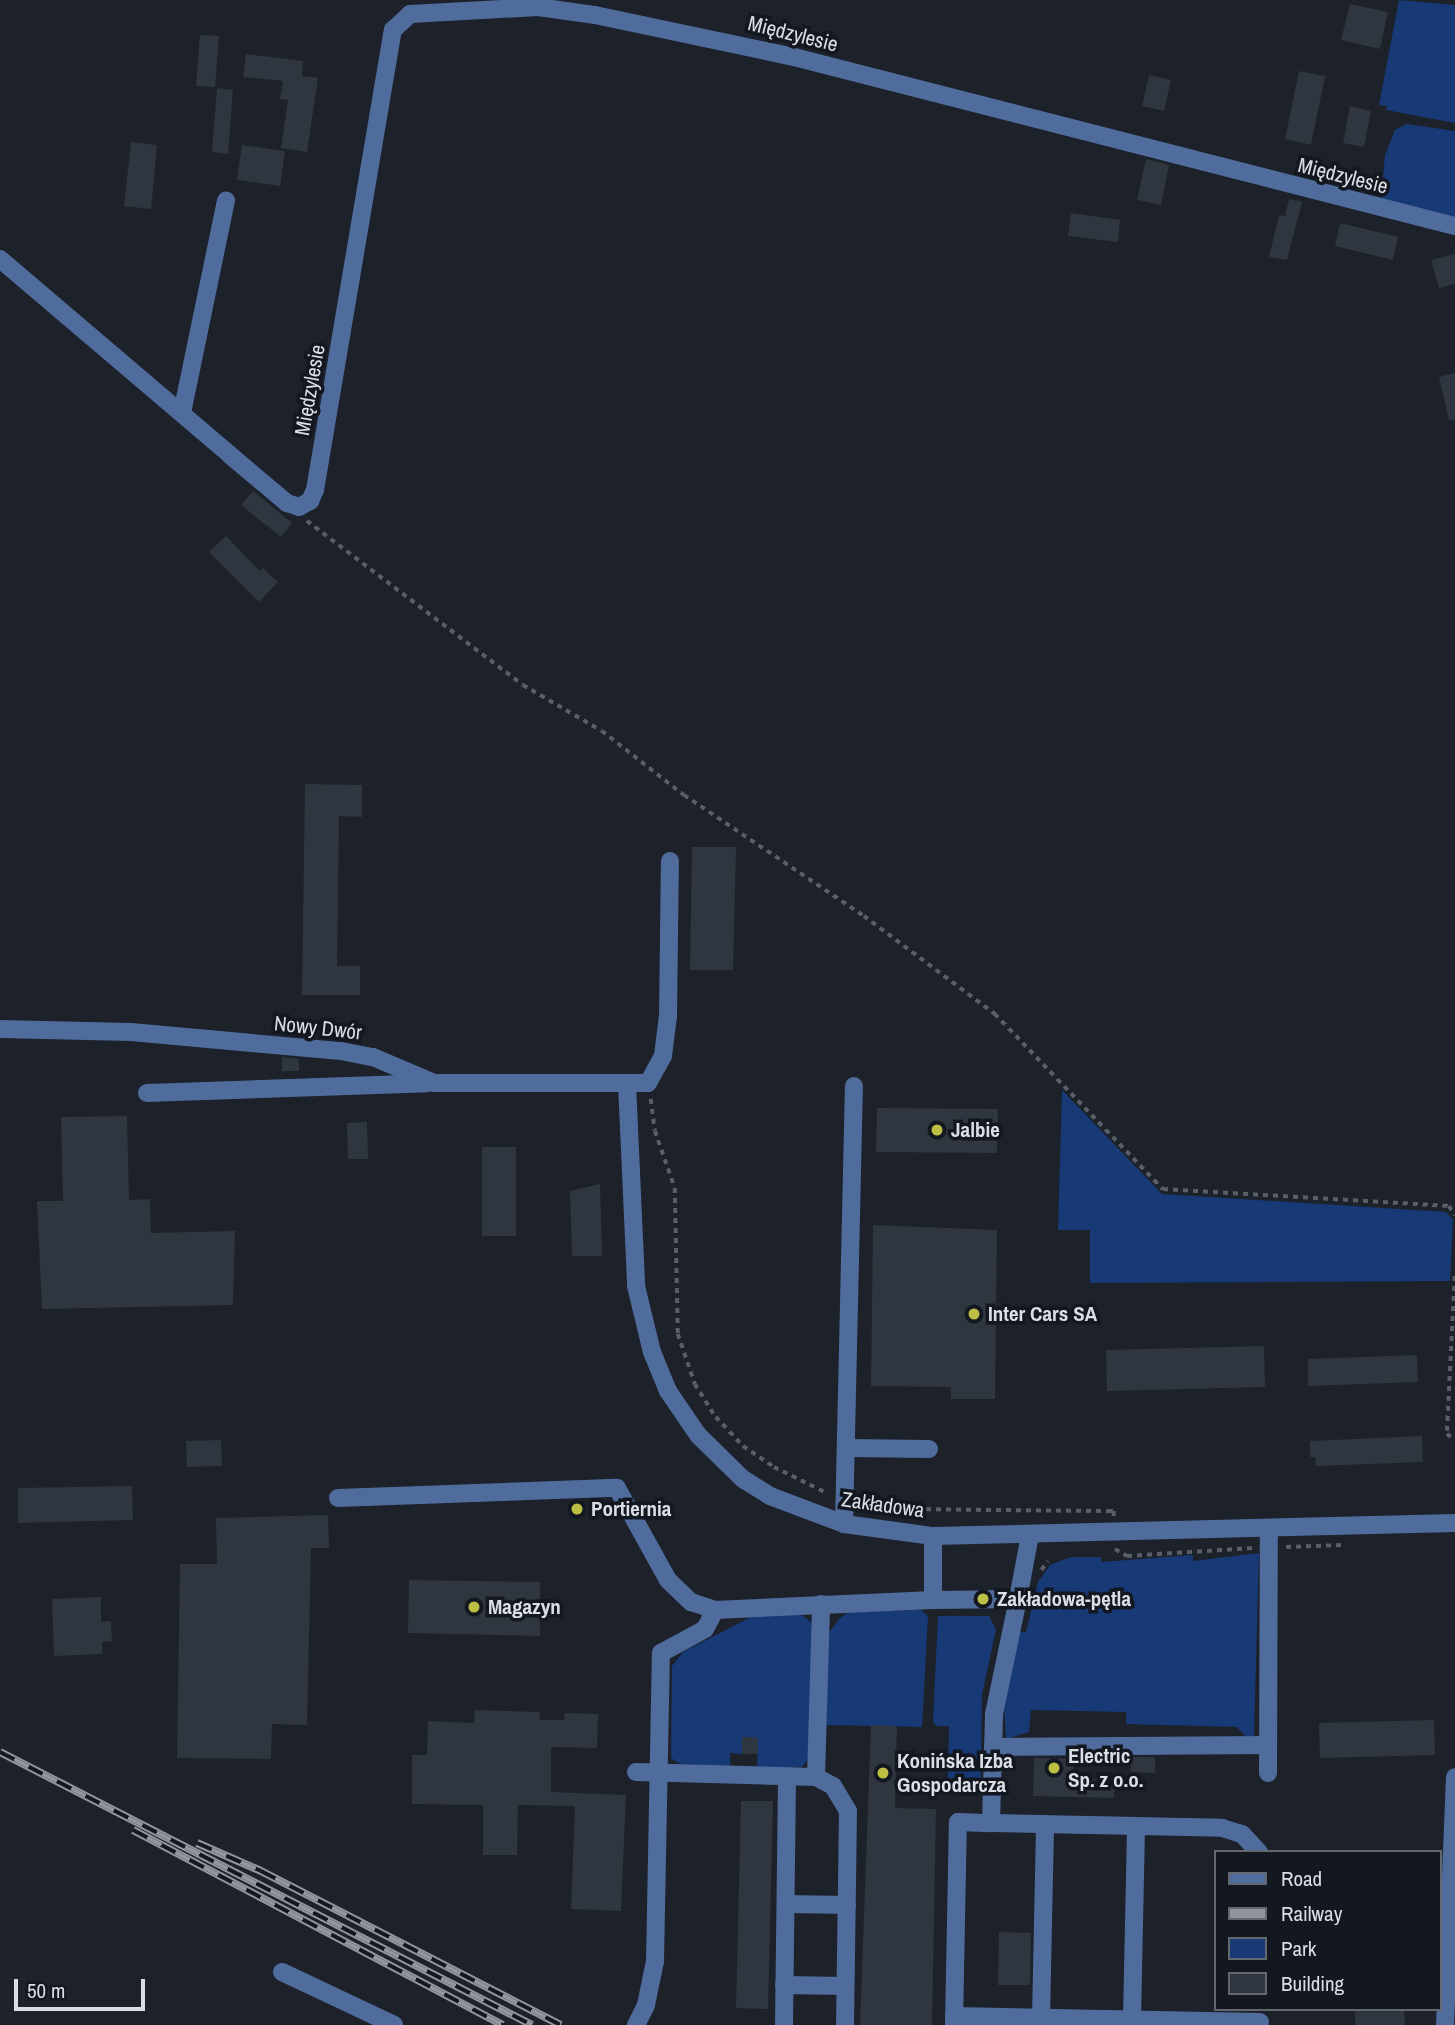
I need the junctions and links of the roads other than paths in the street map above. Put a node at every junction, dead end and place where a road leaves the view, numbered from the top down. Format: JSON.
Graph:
{"nodes":[{"id":1,"x":226,"y":201,"type":"dead end"},
{"id":2,"x":1455,"y":226,"type":"edge"},
{"id":3,"x":0,"y":258,"type":"edge"},
{"id":4,"x":182,"y":413,"type":"junction"},
{"id":5,"x":670,"y":861,"type":"dead end"},
{"id":6,"x":0,"y":1029,"type":"edge"},
{"id":7,"x":434,"y":1083,"type":"junction"},
{"id":8,"x":626,"y":1084,"type":"junction"},
{"id":9,"x":853,"y":1086,"type":"dead end"},
{"id":10,"x":147,"y":1093,"type":"dead end"},
{"id":11,"x":847,"y":1448,"type":"junction"},
{"id":12,"x":929,"y":1449,"type":"dead end"},
{"id":13,"x":338,"y":1498,"type":"dead end"},
{"id":14,"x":1455,"y":1523,"type":"edge"},
{"id":15,"x":844,"y":1524,"type":"junction"},
{"id":16,"x":1269,"y":1529,"type":"junction"},
{"id":17,"x":1030,"y":1535,"type":"junction"},
{"id":18,"x":933,"y":1536,"type":"junction"},
{"id":19,"x":1018,"y":1599,"type":"junction"},
{"id":20,"x":933,"y":1600,"type":"junction"},
{"id":21,"x":821,"y":1604,"type":"junction"},
{"id":22,"x":715,"y":1610,"type":"junction"},
{"id":23,"x":1268,"y":1745,"type":"junction"},
{"id":24,"x":993,"y":1746,"type":"junction"},
{"id":25,"x":636,"y":1772,"type":"dead end"},
{"id":26,"x":659,"y":1772,"type":"junction"},
{"id":27,"x":1268,"y":1773,"type":"dead end"},
{"id":28,"x":788,"y":1777,"type":"junction"},
{"id":29,"x":816,"y":1777,"type":"junction"},
{"id":30,"x":1455,"y":1777,"type":"edge"},
{"id":31,"x":991,"y":1823,"type":"junction"},
{"id":32,"x":1045,"y":1824,"type":"junction"},
{"id":33,"x":1136,"y":1826,"type":"junction"},
{"id":34,"x":1258,"y":1850,"type":"edge"},
{"id":35,"x":786,"y":1904,"type":"junction"},
{"id":36,"x":847,"y":1905,"type":"junction"},
{"id":37,"x":282,"y":1972,"type":"dead end"},
{"id":38,"x":785,"y":1985,"type":"junction"},
{"id":39,"x":845,"y":1986,"type":"junction"},
{"id":40,"x":1041,"y":2018,"type":"junction"},
{"id":41,"x":1132,"y":2019,"type":"junction"},
{"id":42,"x":1260,"y":2019,"type":"edge"},
{"id":43,"x":954,"y":2021,"type":"edge"},
{"id":44,"x":394,"y":2025,"type":"edge"},
{"id":45,"x":636,"y":2025,"type":"edge"},
{"id":46,"x":784,"y":2025,"type":"edge"},
{"id":47,"x":845,"y":2025,"type":"edge"},
{"id":48,"x":1445,"y":2025,"type":"edge"}],
"edges":[{"from":1,"to":4,"type":"street"},
{"from":2,"to":4,"type":"street","name":"Międzylesie"},
{"from":3,"to":4,"type":"street"},
{"from":5,"to":8,"type":"street"},
{"from":6,"to":7,"type":"street","name":"Nowy Dwór"},
{"from":7,"to":8,"type":"street","name":"Nowy Dwór"},
{"from":7,"to":10,"type":"street"},
{"from":8,"to":15,"type":"street","name":"Zakładowa"},
{"from":9,"to":11,"type":"street"},
{"from":11,"to":12,"type":"street"},
{"from":11,"to":15,"type":"street"},
{"from":13,"to":22,"type":"street"},
{"from":14,"to":16,"type":"street","name":"Zakładowa"},
{"from":15,"to":18,"type":"street","name":"Zakładowa"},
{"from":16,"to":17,"type":"street","name":"Zakładowa"},
{"from":16,"to":23,"type":"street"},
{"from":17,"to":18,"type":"street","name":"Zakładowa"},
{"from":17,"to":19,"type":"street"},
{"from":18,"to":20,"type":"street"},
{"from":19,"to":20,"type":"street"},
{"from":19,"to":24,"type":"street"},
{"from":20,"to":21,"type":"street"},
{"from":21,"to":22,"type":"street"},
{"from":21,"to":29,"type":"street"},
{"from":22,"to":26,"type":"street"},
{"from":23,"to":24,"type":"street"},
{"from":23,"to":27,"type":"street"},
{"from":24,"to":31,"type":"street"},
{"from":25,"to":26,"type":"street"},
{"from":26,"to":28,"type":"street"},
{"from":26,"to":45,"type":"street"},
{"from":28,"to":29,"type":"street"},
{"from":28,"to":35,"type":"street"},
{"from":29,"to":36,"type":"street"},
{"from":30,"to":48,"type":"street"},
{"from":31,"to":32,"type":"street"},
{"from":31,"to":43,"type":"street"},
{"from":32,"to":33,"type":"street"},
{"from":32,"to":40,"type":"street"},
{"from":33,"to":34,"type":"street"},
{"from":33,"to":41,"type":"street"},
{"from":35,"to":36,"type":"street"},
{"from":35,"to":38,"type":"street"},
{"from":36,"to":39,"type":"street"},
{"from":37,"to":44,"type":"street"},
{"from":38,"to":39,"type":"street"},
{"from":38,"to":46,"type":"street"},
{"from":39,"to":47,"type":"street"},
{"from":40,"to":41,"type":"street"},
{"from":40,"to":43,"type":"street"},
{"from":41,"to":42,"type":"street"}]}
